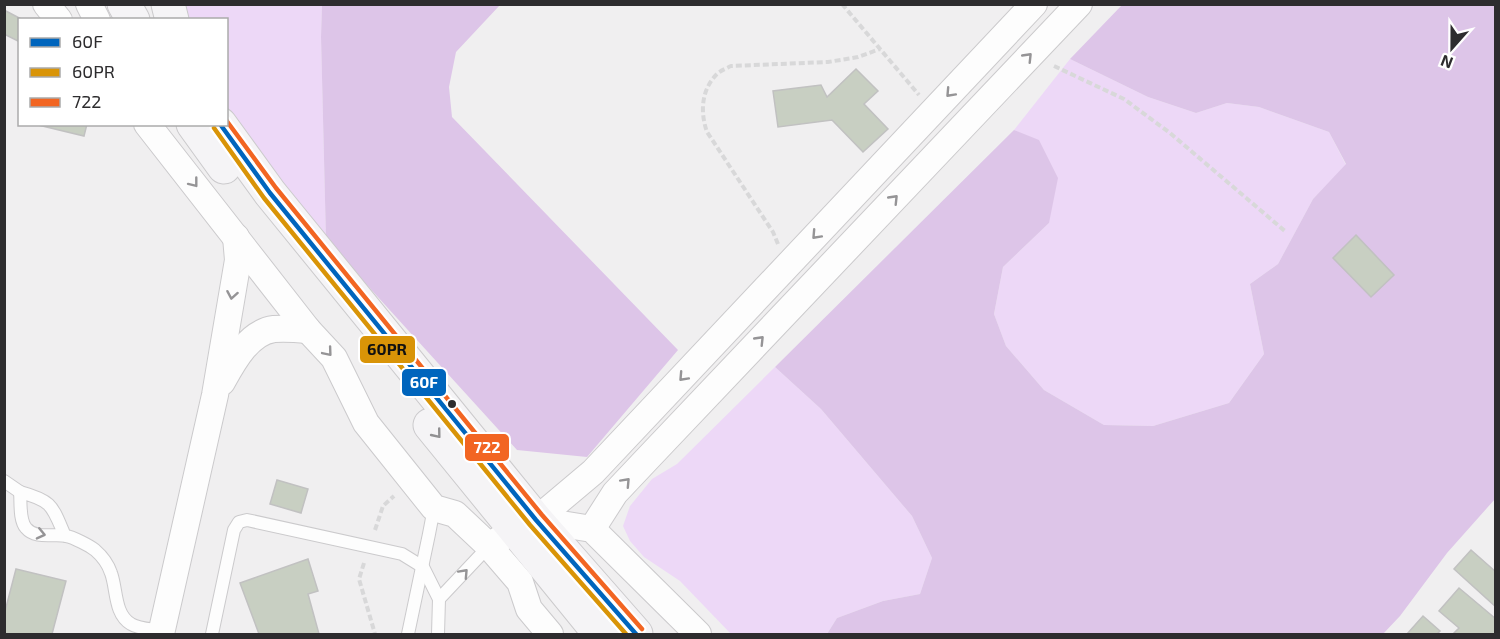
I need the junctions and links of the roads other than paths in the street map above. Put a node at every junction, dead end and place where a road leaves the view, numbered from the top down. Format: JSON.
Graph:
{"nodes":[{"id":1,"x":46,"y":4,"type":"edge"},
{"id":2,"x":89,"y":4,"type":"edge"},
{"id":3,"x":124,"y":4,"type":"edge"},
{"id":4,"x":1034,"y":4,"type":"edge"},
{"id":5,"x":1079,"y":4,"type":"edge"},
{"id":6,"x":57,"y":18,"type":"edge"},
{"id":7,"x":96,"y":18,"type":"edge"},
{"id":8,"x":132,"y":18,"type":"edge"},
{"id":9,"x":194,"y":126,"type":"edge"},
{"id":10,"x":220,"y":126,"type":"edge"},
{"id":11,"x":153,"y":129,"type":"edge"},
{"id":12,"x":236,"y":237,"type":"junction"},
{"id":13,"x":786,"y":267,"type":"junction"},
{"id":14,"x":809,"y":288,"type":"junction"},
{"id":15,"x":308,"y":330,"type":"junction"},
{"id":16,"x":215,"y":395,"type":"junction"},
{"id":17,"x":4,"y":481,"type":"edge"},
{"id":18,"x":20,"y":492,"type":"junction"},
{"id":19,"x":434,"y":508,"type":"junction"},
{"id":20,"x":592,"y":530,"type":"junction"},
{"id":21,"x":513,"y":532,"type":"junction"},
{"id":22,"x":65,"y":536,"type":"junction"},
{"id":23,"x":423,"y":567,"type":"junction"},
{"id":24,"x":520,"y":582,"type":"junction"},
{"id":25,"x":569,"y":598,"type":"junction"},
{"id":26,"x":440,"y":599,"type":"junction"},
{"id":27,"x":162,"y":633,"type":"edge"},
{"id":28,"x":212,"y":634,"type":"edge"},
{"id":29,"x":408,"y":634,"type":"edge"},
{"id":30,"x":438,"y":634,"type":"edge"},
{"id":31,"x":550,"y":634,"type":"edge"},
{"id":32,"x":600,"y":634,"type":"edge"},
{"id":33,"x":636,"y":634,"type":"edge"},
{"id":34,"x":698,"y":634,"type":"edge"}],
"edges":[{"from":1,"to":6,"type":"street"},
{"from":2,"to":7,"type":"street"},
{"from":3,"to":8,"type":"main road"},
{"from":4,"to":13,"type":"street","one_way":true},
{"from":14,"to":5,"type":"street","one_way":true},
{"from":9,"to":21,"type":"main road","one_way":true},
{"from":10,"to":21,"type":"main road"},
{"from":11,"to":12,"type":"street","one_way":true},
{"from":12,"to":15,"type":"street"},
{"from":12,"to":16,"type":"street","one_way":true},
{"from":13,"to":14,"type":"street"},
{"from":13,"to":21,"type":"street","one_way":true},
{"from":20,"to":14,"type":"street","one_way":true},
{"from":15,"to":16,"type":"street"},
{"from":15,"to":19,"type":"street","one_way":true},
{"from":16,"to":27,"type":"street"},
{"from":17,"to":18,"type":"lane"},
{"from":18,"to":22,"type":"lane"},
{"from":18,"to":22,"type":"lane","one_way":true},
{"from":19,"to":21,"type":"street"},
{"from":19,"to":23,"type":"lane"},
{"from":20,"to":21,"type":"street"},
{"from":20,"to":34,"type":"street"},
{"from":21,"to":24,"type":"street"},
{"from":21,"to":25,"type":"main road"},
{"from":26,"to":21,"type":"lane","one_way":true},
{"from":21,"to":33,"type":"main road"},
{"from":22,"to":27,"type":"lane"},
{"from":23,"to":26,"type":"lane"},
{"from":23,"to":28,"type":"lane"},
{"from":23,"to":29,"type":"lane"},
{"from":24,"to":25,"type":"street"},
{"from":24,"to":31,"type":"street"},
{"from":25,"to":32,"type":"main road"},
{"from":26,"to":30,"type":"lane"}]}
